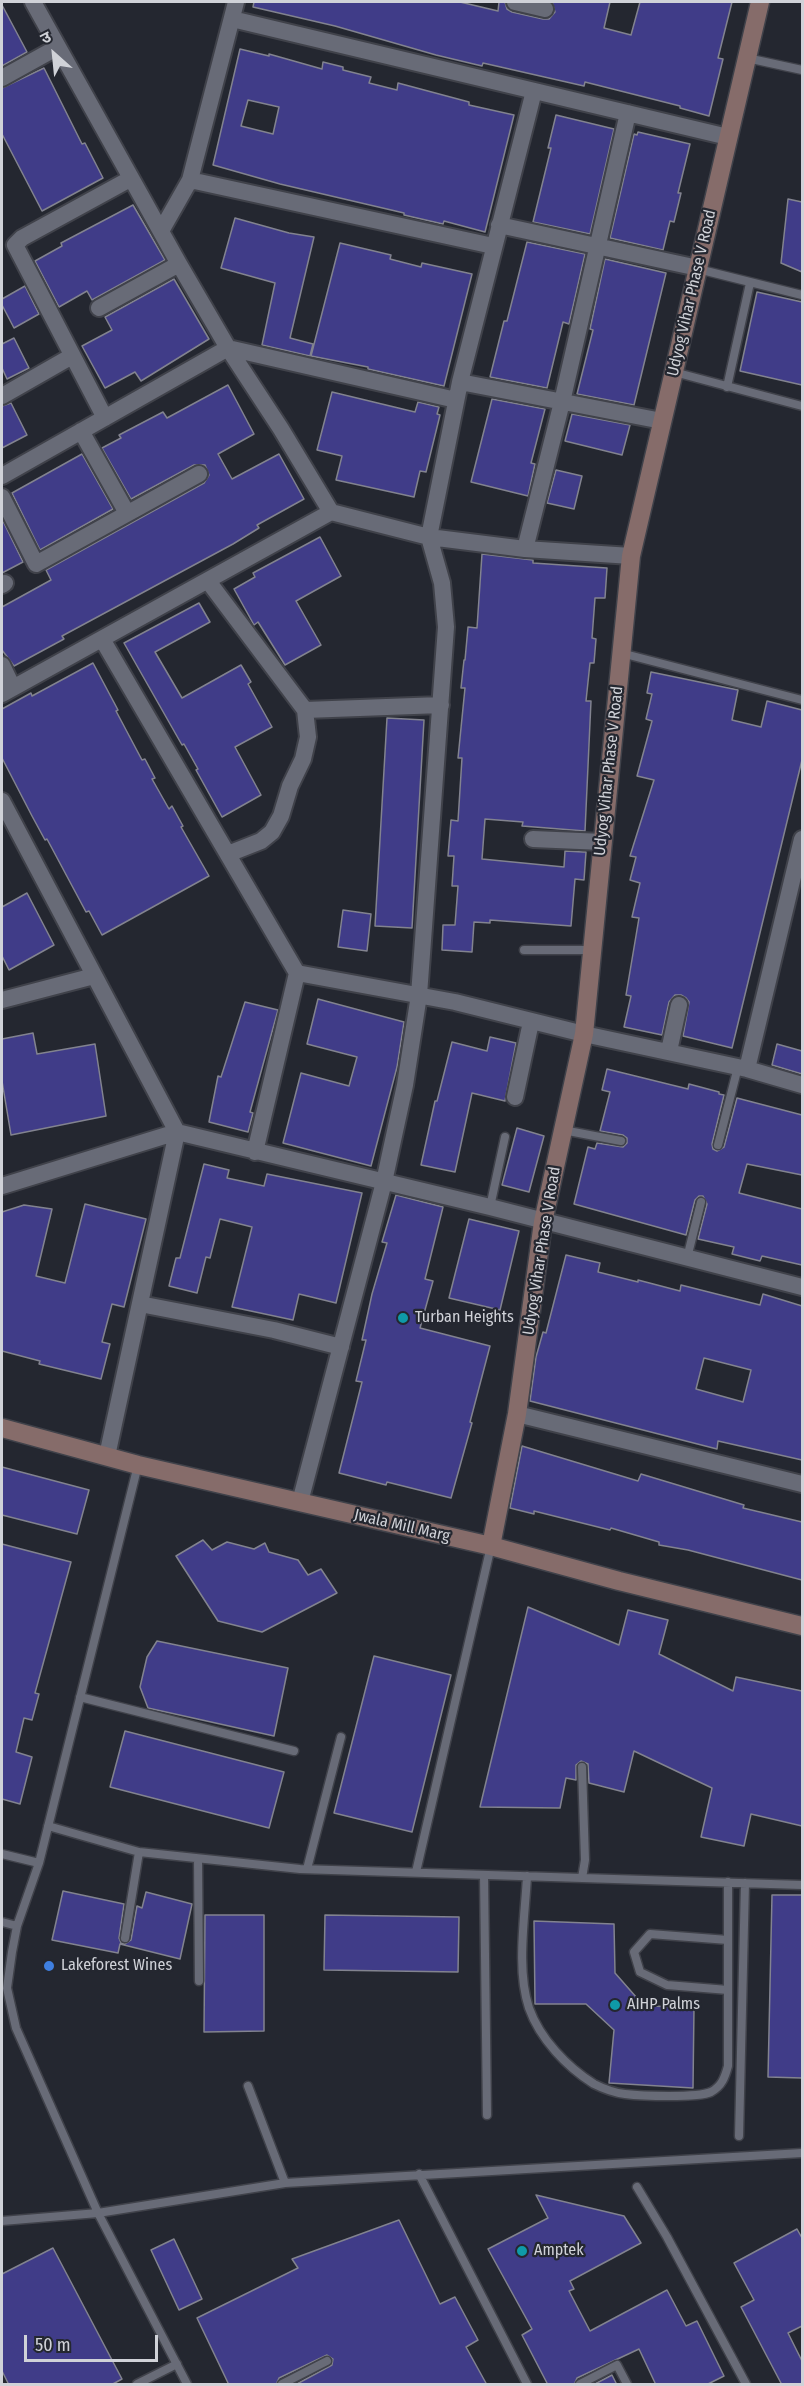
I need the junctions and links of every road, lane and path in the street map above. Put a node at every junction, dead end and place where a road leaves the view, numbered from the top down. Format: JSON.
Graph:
{"nodes":[{"id":1,"x":34,"y":2,"type":"edge"},
{"id":2,"x":236,"y":2,"type":"edge"},
{"id":3,"x":514,"y":2,"type":"edge"},
{"id":4,"x":760,"y":2,"type":"edge"},
{"id":5,"x":545,"y":9,"type":"dead end"},
{"id":6,"x":231,"y":19,"type":"junction"},
{"id":7,"x":58,"y":47,"type":"junction"},
{"id":8,"x":747,"y":58,"type":"junction"},
{"id":9,"x":802,"y":70,"type":"edge"},
{"id":10,"x":2,"y":78,"type":"edge"},
{"id":11,"x":534,"y":91,"type":"junction"},
{"id":12,"x":628,"y":113,"type":"junction"},
{"id":13,"x":728,"y":137,"type":"junction"},
{"id":14,"x":130,"y":179,"type":"junction"},
{"id":15,"x":190,"y":180,"type":"junction"},
{"id":16,"x":499,"y":225,"type":"junction"},
{"id":17,"x":161,"y":231,"type":"junction"},
{"id":18,"x":493,"y":246,"type":"junction"},
{"id":19,"x":598,"y":246,"type":"junction"},
{"id":20,"x":179,"y":264,"type":"junction"},
{"id":21,"x":698,"y":268,"type":"junction"},
{"id":22,"x":750,"y":283,"type":"junction"},
{"id":23,"x":802,"y":295,"type":"edge"},
{"id":24,"x":99,"y":308,"type":"dead end"},
{"id":25,"x":228,"y":348,"type":"junction"},
{"id":26,"x":72,"y":356,"type":"junction"},
{"id":27,"x":674,"y":372,"type":"junction"},
{"id":28,"x":460,"y":382,"type":"junction"},
{"id":29,"x":727,"y":387,"type":"junction"},
{"id":30,"x":2,"y":396,"type":"edge"},
{"id":31,"x":456,"y":400,"type":"junction"},
{"id":32,"x":562,"y":402,"type":"junction"},
{"id":33,"x":802,"y":406,"type":"edge"},
{"id":34,"x":105,"y":418,"type":"junction"},
{"id":35,"x":662,"y":421,"type":"junction"},
{"id":36,"x":81,"y":431,"type":"junction"},
{"id":37,"x":199,"y":474,"type":"dead end"},
{"id":38,"x":2,"y":476,"type":"edge"},
{"id":39,"x":2,"y":497,"type":"edge"},
{"id":40,"x":331,"y":512,"type":"junction"},
{"id":41,"x":127,"y":513,"type":"junction"},
{"id":42,"x":429,"y":537,"type":"junction"},
{"id":43,"x":525,"y":549,"type":"junction"},
{"id":44,"x":631,"y":556,"type":"junction"},
{"id":45,"x":208,"y":580,"type":"junction"},
{"id":46,"x":102,"y":639,"type":"junction"},
{"id":47,"x":621,"y":652,"type":"junction"},
{"id":48,"x":2,"y":665,"type":"edge"},
{"id":49,"x":7,"y":691,"type":"edge"},
{"id":50,"x":802,"y":700,"type":"edge"},
{"id":51,"x":441,"y":705,"type":"junction"},
{"id":52,"x":305,"y":710,"type":"junction"},
{"id":53,"x":3,"y":806,"type":"edge"},
{"id":54,"x":533,"y":839,"type":"dead end"},
{"id":55,"x":802,"y":839,"type":"edge"},
{"id":56,"x":603,"y":842,"type":"junction"},
{"id":57,"x":228,"y":854,"type":"junction"},
{"id":58,"x":524,"y":950,"type":"dead end"},
{"id":59,"x":592,"y":950,"type":"junction"},
{"id":60,"x":297,"y":973,"type":"junction"},
{"id":61,"x":94,"y":976,"type":"junction"},
{"id":62,"x":420,"y":995,"type":"junction"},
{"id":63,"x":2,"y":1000,"type":"edge"},
{"id":64,"x":679,"y":1005,"type":"dead end"},
{"id":65,"x":531,"y":1022,"type":"junction"},
{"id":66,"x":584,"y":1034,"type":"junction"},
{"id":67,"x":669,"y":1051,"type":"junction"},
{"id":68,"x":743,"y":1068,"type":"junction"},
{"id":69,"x":802,"y":1085,"type":"edge"},
{"id":70,"x":515,"y":1097,"type":"dead end"},
{"id":71,"x":563,"y":1130,"type":"junction"},
{"id":72,"x":177,"y":1132,"type":"junction"},
{"id":73,"x":505,"y":1137,"type":"dead end"},
{"id":74,"x":621,"y":1141,"type":"dead end"},
{"id":75,"x":718,"y":1145,"type":"dead end"},
{"id":76,"x":255,"y":1152,"type":"junction"},
{"id":77,"x":384,"y":1182,"type":"junction"},
{"id":78,"x":2,"y":1186,"type":"edge"},
{"id":79,"x":701,"y":1202,"type":"dead end"},
{"id":80,"x":490,"y":1208,"type":"junction"},
{"id":81,"x":543,"y":1222,"type":"junction"},
{"id":82,"x":687,"y":1258,"type":"junction"},
{"id":83,"x":802,"y":1287,"type":"edge"},
{"id":84,"x":140,"y":1304,"type":"junction"},
{"id":85,"x":341,"y":1347,"type":"junction"},
{"id":86,"x":518,"y":1414,"type":"junction"},
{"id":87,"x":2,"y":1428,"type":"edge"},
{"id":88,"x":107,"y":1456,"type":"junction"},
{"id":89,"x":138,"y":1465,"type":"junction"},
{"id":90,"x":802,"y":1484,"type":"edge"},
{"id":91,"x":300,"y":1502,"type":"junction"},
{"id":92,"x":491,"y":1546,"type":"junction"},
{"id":93,"x":802,"y":1626,"type":"edge"},
{"id":94,"x":80,"y":1697,"type":"junction"},
{"id":95,"x":341,"y":1737,"type":"dead end"},
{"id":96,"x":294,"y":1751,"type":"dead end"},
{"id":97,"x":582,"y":1767,"type":"dead end"},
{"id":98,"x":48,"y":1826,"type":"junction"},
{"id":99,"x":139,"y":1852,"type":"junction"},
{"id":100,"x":2,"y":1854,"type":"edge"},
{"id":101,"x":198,"y":1859,"type":"junction"},
{"id":102,"x":39,"y":1863,"type":"junction"},
{"id":103,"x":308,"y":1869,"type":"junction"},
{"id":104,"x":416,"y":1872,"type":"junction"},
{"id":105,"x":484,"y":1875,"type":"junction"},
{"id":106,"x":527,"y":1876,"type":"junction"},
{"id":107,"x":582,"y":1878,"type":"junction"},
{"id":108,"x":728,"y":1882,"type":"junction"},
{"id":109,"x":745,"y":1883,"type":"junction"},
{"id":110,"x":802,"y":1885,"type":"edge"},
{"id":111,"x":2,"y":1922,"type":"edge"},
{"id":112,"x":17,"y":1926,"type":"junction"},
{"id":113,"x":125,"y":1938,"type":"dead end"},
{"id":114,"x":728,"y":1940,"type":"junction"},
{"id":115,"x":199,"y":1981,"type":"dead end"},
{"id":116,"x":4,"y":1987,"type":"edge"},
{"id":117,"x":728,"y":1990,"type":"junction"},
{"id":118,"x":249,"y":2086,"type":"dead end"},
{"id":119,"x":487,"y":2115,"type":"dead end"},
{"id":120,"x":739,"y":2136,"type":"dead end"},
{"id":121,"x":802,"y":2152,"type":"edge"},
{"id":122,"x":418,"y":2174,"type":"junction"},
{"id":123,"x":285,"y":2183,"type":"junction"},
{"id":124,"x":637,"y":2187,"type":"dead end"},
{"id":125,"x":98,"y":2213,"type":"junction"},
{"id":126,"x":2,"y":2221,"type":"edge"},
{"id":127,"x":327,"y":2361,"type":"dead end"},
{"id":128,"x":177,"y":2364,"type":"junction"},
{"id":129,"x":137,"y":2385,"type":"edge"},
{"id":130,"x":187,"y":2385,"type":"edge"},
{"id":131,"x":282,"y":2385,"type":"edge"},
{"id":132,"x":527,"y":2385,"type":"edge"},
{"id":133,"x":580,"y":2385,"type":"edge"},
{"id":134,"x":627,"y":2385,"type":"edge"},
{"id":135,"x":746,"y":2385,"type":"edge"}],
"edges":[{"from":1,"to":7,"type":"street"},
{"from":2,"to":6,"type":"street"},
{"from":3,"to":5,"type":"street"},
{"from":4,"to":8,"type":"street","name":"Udyog Vihar Phase V Road"},
{"from":6,"to":11,"type":"street"},
{"from":6,"to":15,"type":"street"},
{"from":7,"to":10,"type":"street"},
{"from":7,"to":14,"type":"street"},
{"from":8,"to":9,"type":"lane"},
{"from":8,"to":13,"type":"street","name":"Udyog Vihar Phase V Road"},
{"from":11,"to":12,"type":"street"},
{"from":11,"to":16,"type":"street"},
{"from":12,"to":13,"type":"street"},
{"from":12,"to":19,"type":"street"},
{"from":13,"to":21,"type":"street","name":"Udyog Vihar Phase V Road"},
{"from":14,"to":17,"type":"street"},
{"from":14,"to":26,"type":"street"},
{"from":15,"to":17,"type":"street"},
{"from":15,"to":18,"type":"street"},
{"from":16,"to":18,"type":"street"},
{"from":16,"to":19,"type":"street"},
{"from":17,"to":20,"type":"street"},
{"from":18,"to":28,"type":"street"},
{"from":19,"to":21,"type":"street"},
{"from":19,"to":32,"type":"street"},
{"from":20,"to":24,"type":"street"},
{"from":20,"to":25,"type":"street"},
{"from":21,"to":22,"type":"lane"},
{"from":21,"to":27,"type":"street","name":"Udyog Vihar Phase V Road"},
{"from":22,"to":23,"type":"lane"},
{"from":22,"to":29,"type":"lane"},
{"from":25,"to":31,"type":"street"},
{"from":25,"to":34,"type":"street"},
{"from":25,"to":40,"type":"street"},
{"from":26,"to":30,"type":"street"},
{"from":26,"to":34,"type":"street"},
{"from":27,"to":29,"type":"lane"},
{"from":27,"to":35,"type":"street","name":"Udyog Vihar Phase V Road"},
{"from":28,"to":31,"type":"street"},
{"from":28,"to":32,"type":"street"},
{"from":29,"to":33,"type":"lane"},
{"from":31,"to":42,"type":"street"},
{"from":32,"to":35,"type":"street"},
{"from":32,"to":43,"type":"street"},
{"from":34,"to":36,"type":"street"},
{"from":35,"to":44,"type":"street","name":"Udyog Vihar Phase V Road"},
{"from":36,"to":38,"type":"street"},
{"from":36,"to":41,"type":"street"},
{"from":37,"to":41,"type":"street"},
{"from":39,"to":41,"type":"street"},
{"from":40,"to":42,"type":"street"},
{"from":40,"to":45,"type":"street"},
{"from":42,"to":43,"type":"street"},
{"from":42,"to":51,"type":"street"},
{"from":43,"to":44,"type":"street"},
{"from":44,"to":47,"type":"street","name":"Udyog Vihar Phase V Road"},
{"from":45,"to":46,"type":"street"},
{"from":45,"to":52,"type":"street"},
{"from":46,"to":49,"type":"street"},
{"from":46,"to":57,"type":"street"},
{"from":47,"to":50,"type":"lane"},
{"from":47,"to":56,"type":"street","name":"Udyog Vihar Phase V Road"},
{"from":48,"to":49,"type":"street"},
{"from":51,"to":52,"type":"street"},
{"from":51,"to":62,"type":"street"},
{"from":52,"to":57,"type":"street"},
{"from":53,"to":61,"type":"street"},
{"from":54,"to":56,"type":"street"},
{"from":55,"to":68,"type":"street"},
{"from":56,"to":59,"type":"street","name":"Udyog Vihar Phase V Road"},
{"from":57,"to":60,"type":"street"},
{"from":58,"to":59,"type":"lane"},
{"from":59,"to":66,"type":"street","name":"Udyog Vihar Phase V Road"},
{"from":60,"to":62,"type":"street"},
{"from":60,"to":76,"type":"street"},
{"from":61,"to":63,"type":"street"},
{"from":61,"to":72,"type":"street"},
{"from":62,"to":65,"type":"street"},
{"from":62,"to":77,"type":"street"},
{"from":64,"to":67,"type":"street"},
{"from":65,"to":66,"type":"street"},
{"from":65,"to":70,"type":"street"},
{"from":66,"to":67,"type":"street"},
{"from":66,"to":71,"type":"street","name":"Udyog Vihar Phase V Road"},
{"from":67,"to":68,"type":"street"},
{"from":68,"to":69,"type":"street"},
{"from":68,"to":75,"type":"lane"},
{"from":71,"to":74,"type":"lane"},
{"from":71,"to":81,"type":"street","name":"Udyog Vihar Phase V Road"},
{"from":72,"to":76,"type":"street"},
{"from":72,"to":78,"type":"street"},
{"from":72,"to":84,"type":"street"},
{"from":73,"to":80,"type":"lane"},
{"from":76,"to":77,"type":"street"},
{"from":77,"to":80,"type":"street"},
{"from":77,"to":85,"type":"street"},
{"from":79,"to":82,"type":"lane"},
{"from":80,"to":81,"type":"street"},
{"from":81,"to":82,"type":"street"},
{"from":81,"to":86,"type":"street","name":"Udyog Vihar Phase V Road"},
{"from":82,"to":83,"type":"street"},
{"from":84,"to":85,"type":"street"},
{"from":84,"to":88,"type":"street"},
{"from":85,"to":91,"type":"street"},
{"from":86,"to":90,"type":"street"},
{"from":86,"to":92,"type":"street","name":"Udyog Vihar Phase V Road"},
{"from":87,"to":88,"type":"street","name":"Jwala Mill Marg"},
{"from":88,"to":89,"type":"street","name":"Jwala Mill Marg"},
{"from":89,"to":91,"type":"street","name":"Jwala Mill Marg"},
{"from":89,"to":94,"type":"lane"},
{"from":91,"to":92,"type":"street","name":"Jwala Mill Marg"},
{"from":92,"to":93,"type":"street","name":"Jwala Mill Marg"},
{"from":92,"to":104,"type":"lane"},
{"from":94,"to":96,"type":"lane"},
{"from":94,"to":98,"type":"lane"},
{"from":95,"to":103,"type":"lane"},
{"from":97,"to":107,"type":"lane"},
{"from":98,"to":99,"type":"lane"},
{"from":98,"to":102,"type":"lane"},
{"from":99,"to":101,"type":"lane"},
{"from":99,"to":113,"type":"lane"},
{"from":100,"to":102,"type":"lane"},
{"from":101,"to":103,"type":"lane"},
{"from":101,"to":115,"type":"lane"},
{"from":102,"to":112,"type":"lane"},
{"from":103,"to":104,"type":"lane"},
{"from":104,"to":105,"type":"lane"},
{"from":105,"to":106,"type":"lane"},
{"from":105,"to":119,"type":"lane"},
{"from":106,"to":107,"type":"lane"},
{"from":106,"to":117,"type":"lane"},
{"from":107,"to":108,"type":"lane"},
{"from":108,"to":109,"type":"lane"},
{"from":108,"to":114,"type":"lane"},
{"from":109,"to":110,"type":"lane"},
{"from":109,"to":120,"type":"lane"},
{"from":111,"to":112,"type":"lane"},
{"from":112,"to":116,"type":"lane"},
{"from":114,"to":117,"type":"lane"},
{"from":114,"to":117,"type":"lane"},
{"from":116,"to":125,"type":"lane"},
{"from":118,"to":123,"type":"lane"},
{"from":121,"to":122,"type":"lane"},
{"from":122,"to":123,"type":"lane"},
{"from":122,"to":132,"type":"lane"},
{"from":123,"to":125,"type":"lane"},
{"from":124,"to":135,"type":"lane"},
{"from":125,"to":126,"type":"lane"},
{"from":125,"to":128,"type":"lane"},
{"from":127,"to":131,"type":"lane"},
{"from":128,"to":129,"type":"lane"},
{"from":128,"to":130,"type":"lane"},
{"from":133,"to":134,"type":"lane"}]}
